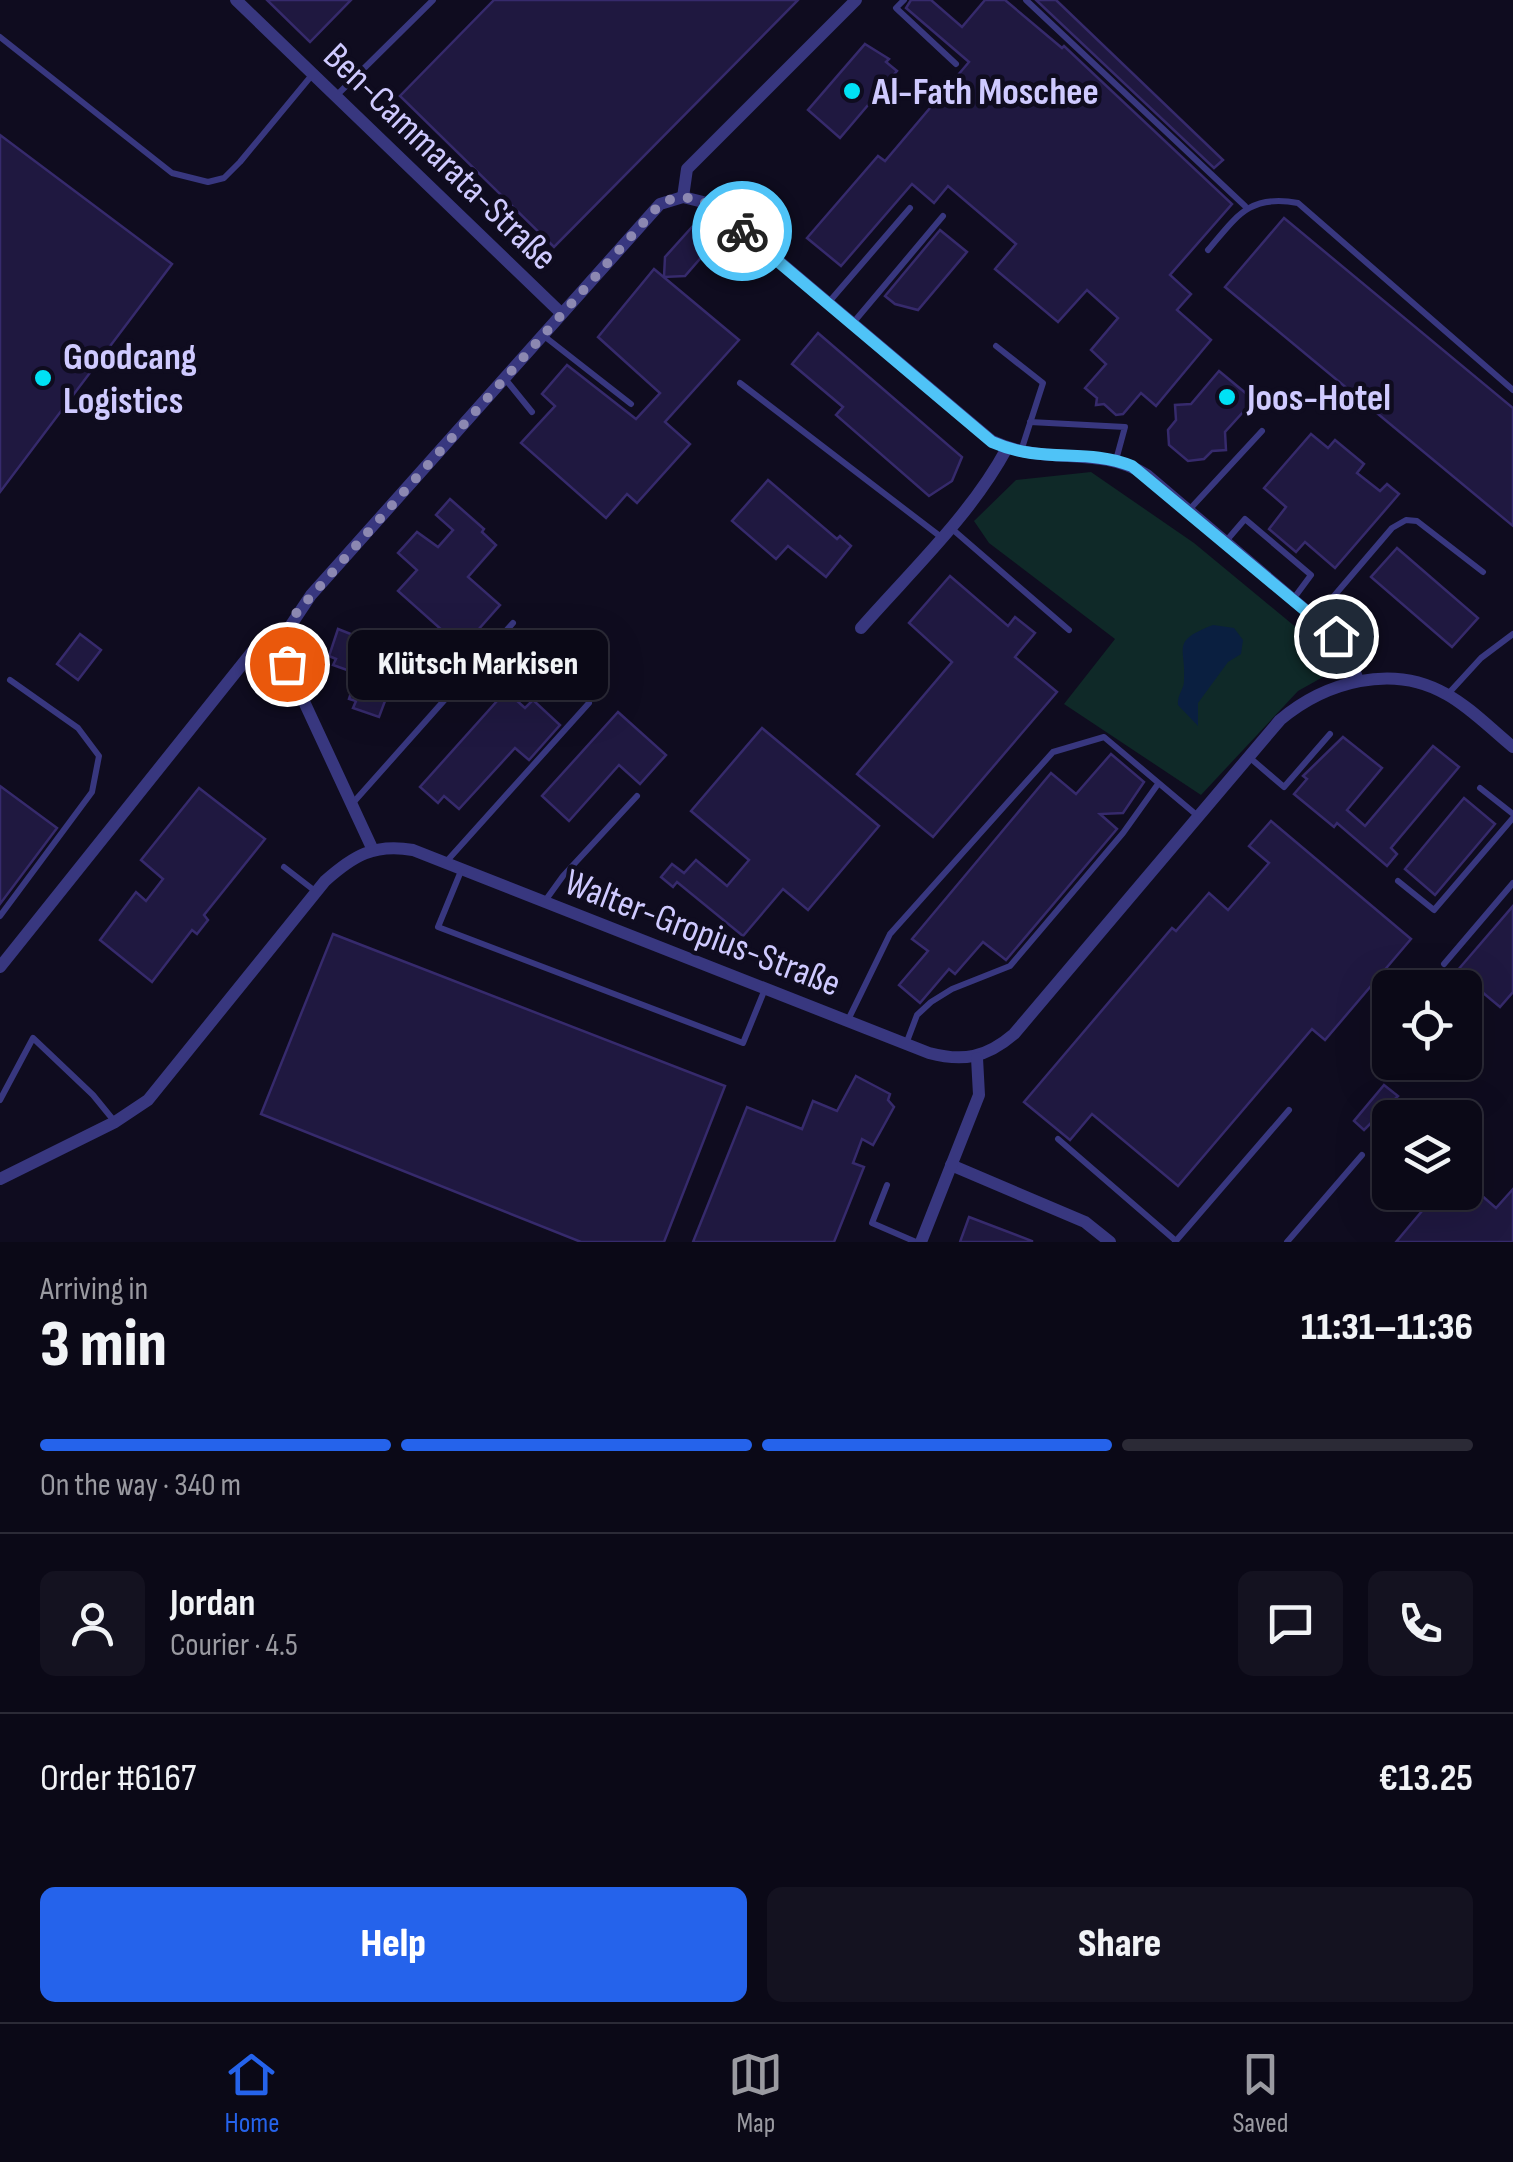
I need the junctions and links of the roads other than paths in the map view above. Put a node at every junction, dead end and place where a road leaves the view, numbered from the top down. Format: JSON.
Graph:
{"nodes":[{"id":1,"x":236,"y":0,"type":"edge"},
{"id":2,"x":433,"y":0,"type":"edge"},
{"id":3,"x":856,"y":0,"type":"edge"},
{"id":4,"x":904,"y":0,"type":"edge"},
{"id":5,"x":1026,"y":0,"type":"edge"},
{"id":6,"x":0,"y":37,"type":"edge"},
{"id":7,"x":956,"y":64,"type":"dead end"},
{"id":8,"x":312,"y":74,"type":"junction"},
{"id":9,"x":336,"y":96,"type":"junction"},
{"id":10,"x":682,"y":196,"type":"junction"},
{"id":11,"x":1245,"y":206,"type":"junction"},
{"id":12,"x":910,"y":208,"type":"dead end"},
{"id":13,"x":943,"y":216,"type":"dead end"},
{"id":14,"x":1208,"y":250,"type":"dead end"},
{"id":15,"x":828,"y":304,"type":"junction"},
{"id":16,"x":562,"y":313,"type":"junction"},
{"id":17,"x":852,"y":324,"type":"junction"},
{"id":18,"x":543,"y":335,"type":"junction"},
{"id":19,"x":996,"y":346,"type":"dead end"},
{"id":20,"x":505,"y":379,"type":"junction"},
{"id":21,"x":740,"y":382,"type":"dead end"},
{"id":22,"x":1513,"y":390,"type":"edge"},
{"id":23,"x":631,"y":404,"type":"dead end"},
{"id":24,"x":532,"y":412,"type":"dead end"},
{"id":25,"x":1030,"y":422,"type":"junction"},
{"id":26,"x":1262,"y":431,"type":"dead end"},
{"id":27,"x":1014,"y":450,"type":"junction"},
{"id":28,"x":1116,"y":460,"type":"junction"},
{"id":29,"x":1188,"y":510,"type":"junction"},
{"id":30,"x":945,"y":532,"type":"junction"},
{"id":31,"x":1226,"y":542,"type":"junction"},
{"id":32,"x":1483,"y":572,"type":"dead end"},
{"id":33,"x":1294,"y":599,"type":"junction"},
{"id":34,"x":1316,"y":618,"type":"junction"},
{"id":35,"x":513,"y":623,"type":"dead end"},
{"id":36,"x":861,"y":628,"type":"dead end"},
{"id":37,"x":1069,"y":630,"type":"dead end"},
{"id":38,"x":285,"y":634,"type":"junction"},
{"id":39,"x":1513,"y":634,"type":"edge"},
{"id":40,"x":10,"y":680,"type":"dead end"},
{"id":41,"x":1358,"y":681,"type":"junction"},
{"id":42,"x":1448,"y":694,"type":"junction"},
{"id":43,"x":589,"y":703,"type":"dead end"},
{"id":44,"x":1330,"y":734,"type":"dead end"},
{"id":45,"x":1513,"y":747,"type":"edge"},
{"id":46,"x":1249,"y":757,"type":"junction"},
{"id":47,"x":1158,"y":784,"type":"junction"},
{"id":48,"x":1480,"y":788,"type":"dead end"},
{"id":49,"x":637,"y":796,"type":"dead end"},
{"id":50,"x":351,"y":805,"type":"junction"},
{"id":51,"x":1513,"y":816,"type":"edge"},
{"id":52,"x":1199,"y":817,"type":"junction"},
{"id":53,"x":372,"y":848,"type":"junction"},
{"id":54,"x":445,"y":863,"type":"junction"},
{"id":55,"x":284,"y":868,"type":"dead end"},
{"id":56,"x":462,"y":870,"type":"junction"},
{"id":57,"x":1398,"y":881,"type":"dead end"},
{"id":58,"x":1513,"y":883,"type":"edge"},
{"id":59,"x":316,"y":892,"type":"junction"},
{"id":60,"x":544,"y":902,"type":"junction"},
{"id":61,"x":0,"y":916,"type":"edge"},
{"id":62,"x":1444,"y":964,"type":"dead end"},
{"id":63,"x":0,"y":967,"type":"edge"},
{"id":64,"x":766,"y":988,"type":"junction"},
{"id":65,"x":847,"y":1021,"type":"junction"},
{"id":66,"x":906,"y":1044,"type":"junction"},
{"id":67,"x":976,"y":1058,"type":"junction"},
{"id":68,"x":0,"y":1100,"type":"edge"},
{"id":69,"x":1289,"y":1110,"type":"dead end"},
{"id":70,"x":115,"y":1122,"type":"junction"},
{"id":71,"x":1058,"y":1139,"type":"dead end"},
{"id":72,"x":1362,"y":1155,"type":"dead end"},
{"id":73,"x":952,"y":1165,"type":"junction"},
{"id":74,"x":0,"y":1179,"type":"edge"},
{"id":75,"x":887,"y":1185,"type":"dead end"},
{"id":76,"x":1176,"y":1241,"type":"edge"},
{"id":77,"x":919,"y":1242,"type":"edge"},
{"id":78,"x":1110,"y":1242,"type":"edge"},
{"id":79,"x":1287,"y":1242,"type":"edge"}],
"edges":[{"from":1,"to":8,"type":"street","name":"Ben-Cammarata-Straße"},
{"from":2,"to":9,"type":"lane"},
{"from":3,"to":10,"type":"street"},
{"from":4,"to":7,"type":"lane"},
{"from":5,"to":11,"type":"lane"},
{"from":6,"to":8,"type":"lane"},
{"from":8,"to":9,"type":"street","name":"Ben-Cammarata-Straße"},
{"from":9,"to":16,"type":"street","name":"Ben-Cammarata-Straße"},
{"from":10,"to":15,"type":"street"},
{"from":10,"to":16,"type":"street"},
{"from":11,"to":14,"type":"lane"},
{"from":11,"to":22,"type":"lane"},
{"from":12,"to":15,"type":"lane"},
{"from":13,"to":17,"type":"lane"},
{"from":15,"to":17,"type":"street"},
{"from":16,"to":18,"type":"street"},
{"from":17,"to":27,"type":"street"},
{"from":18,"to":20,"type":"street"},
{"from":18,"to":23,"type":"lane"},
{"from":19,"to":25,"type":"lane"},
{"from":20,"to":24,"type":"lane"},
{"from":20,"to":38,"type":"street"},
{"from":21,"to":30,"type":"lane"},
{"from":25,"to":27,"type":"lane"},
{"from":25,"to":28,"type":"lane"},
{"from":26,"to":29,"type":"lane"},
{"from":27,"to":28,"type":"street"},
{"from":27,"to":30,"type":"street"},
{"from":28,"to":29,"type":"street"},
{"from":29,"to":31,"type":"street"},
{"from":30,"to":36,"type":"street"},
{"from":30,"to":37,"type":"lane"},
{"from":31,"to":33,"type":"street"},
{"from":31,"to":33,"type":"lane"},
{"from":32,"to":34,"type":"lane"},
{"from":33,"to":34,"type":"street"},
{"from":34,"to":41,"type":"street"},
{"from":35,"to":50,"type":"lane"},
{"from":38,"to":50,"type":"street"},
{"from":38,"to":63,"type":"street"},
{"from":39,"to":42,"type":"lane"},
{"from":40,"to":61,"type":"lane"},
{"from":41,"to":42,"type":"street"},
{"from":41,"to":46,"type":"street"},
{"from":42,"to":45,"type":"street"},
{"from":43,"to":54,"type":"lane"},
{"from":44,"to":46,"type":"lane"},
{"from":46,"to":52,"type":"street"},
{"from":47,"to":52,"type":"lane"},
{"from":47,"to":65,"type":"lane"},
{"from":47,"to":66,"type":"lane"},
{"from":48,"to":51,"type":"lane"},
{"from":49,"to":60,"type":"lane"},
{"from":50,"to":53,"type":"street"},
{"from":51,"to":57,"type":"lane"},
{"from":52,"to":67,"type":"street"},
{"from":53,"to":54,"type":"street","name":"Walter-Gropius-Straße"},
{"from":53,"to":59,"type":"street"},
{"from":54,"to":56,"type":"street","name":"Walter-Gropius-Straße"},
{"from":55,"to":59,"type":"lane"},
{"from":56,"to":60,"type":"street","name":"Walter-Gropius-Straße"},
{"from":56,"to":64,"type":"lane"},
{"from":58,"to":62,"type":"lane"},
{"from":59,"to":70,"type":"street"},
{"from":60,"to":64,"type":"street","name":"Walter-Gropius-Straße"},
{"from":64,"to":65,"type":"street","name":"Walter-Gropius-Straße"},
{"from":65,"to":66,"type":"street","name":"Walter-Gropius-Straße"},
{"from":66,"to":67,"type":"street","name":"Walter-Gropius-Straße"},
{"from":67,"to":73,"type":"street"},
{"from":68,"to":70,"type":"lane"},
{"from":69,"to":76,"type":"lane"},
{"from":70,"to":74,"type":"street"},
{"from":71,"to":76,"type":"lane"},
{"from":72,"to":79,"type":"lane"},
{"from":73,"to":77,"type":"street"},
{"from":73,"to":78,"type":"street"},
{"from":75,"to":77,"type":"lane"}]}
